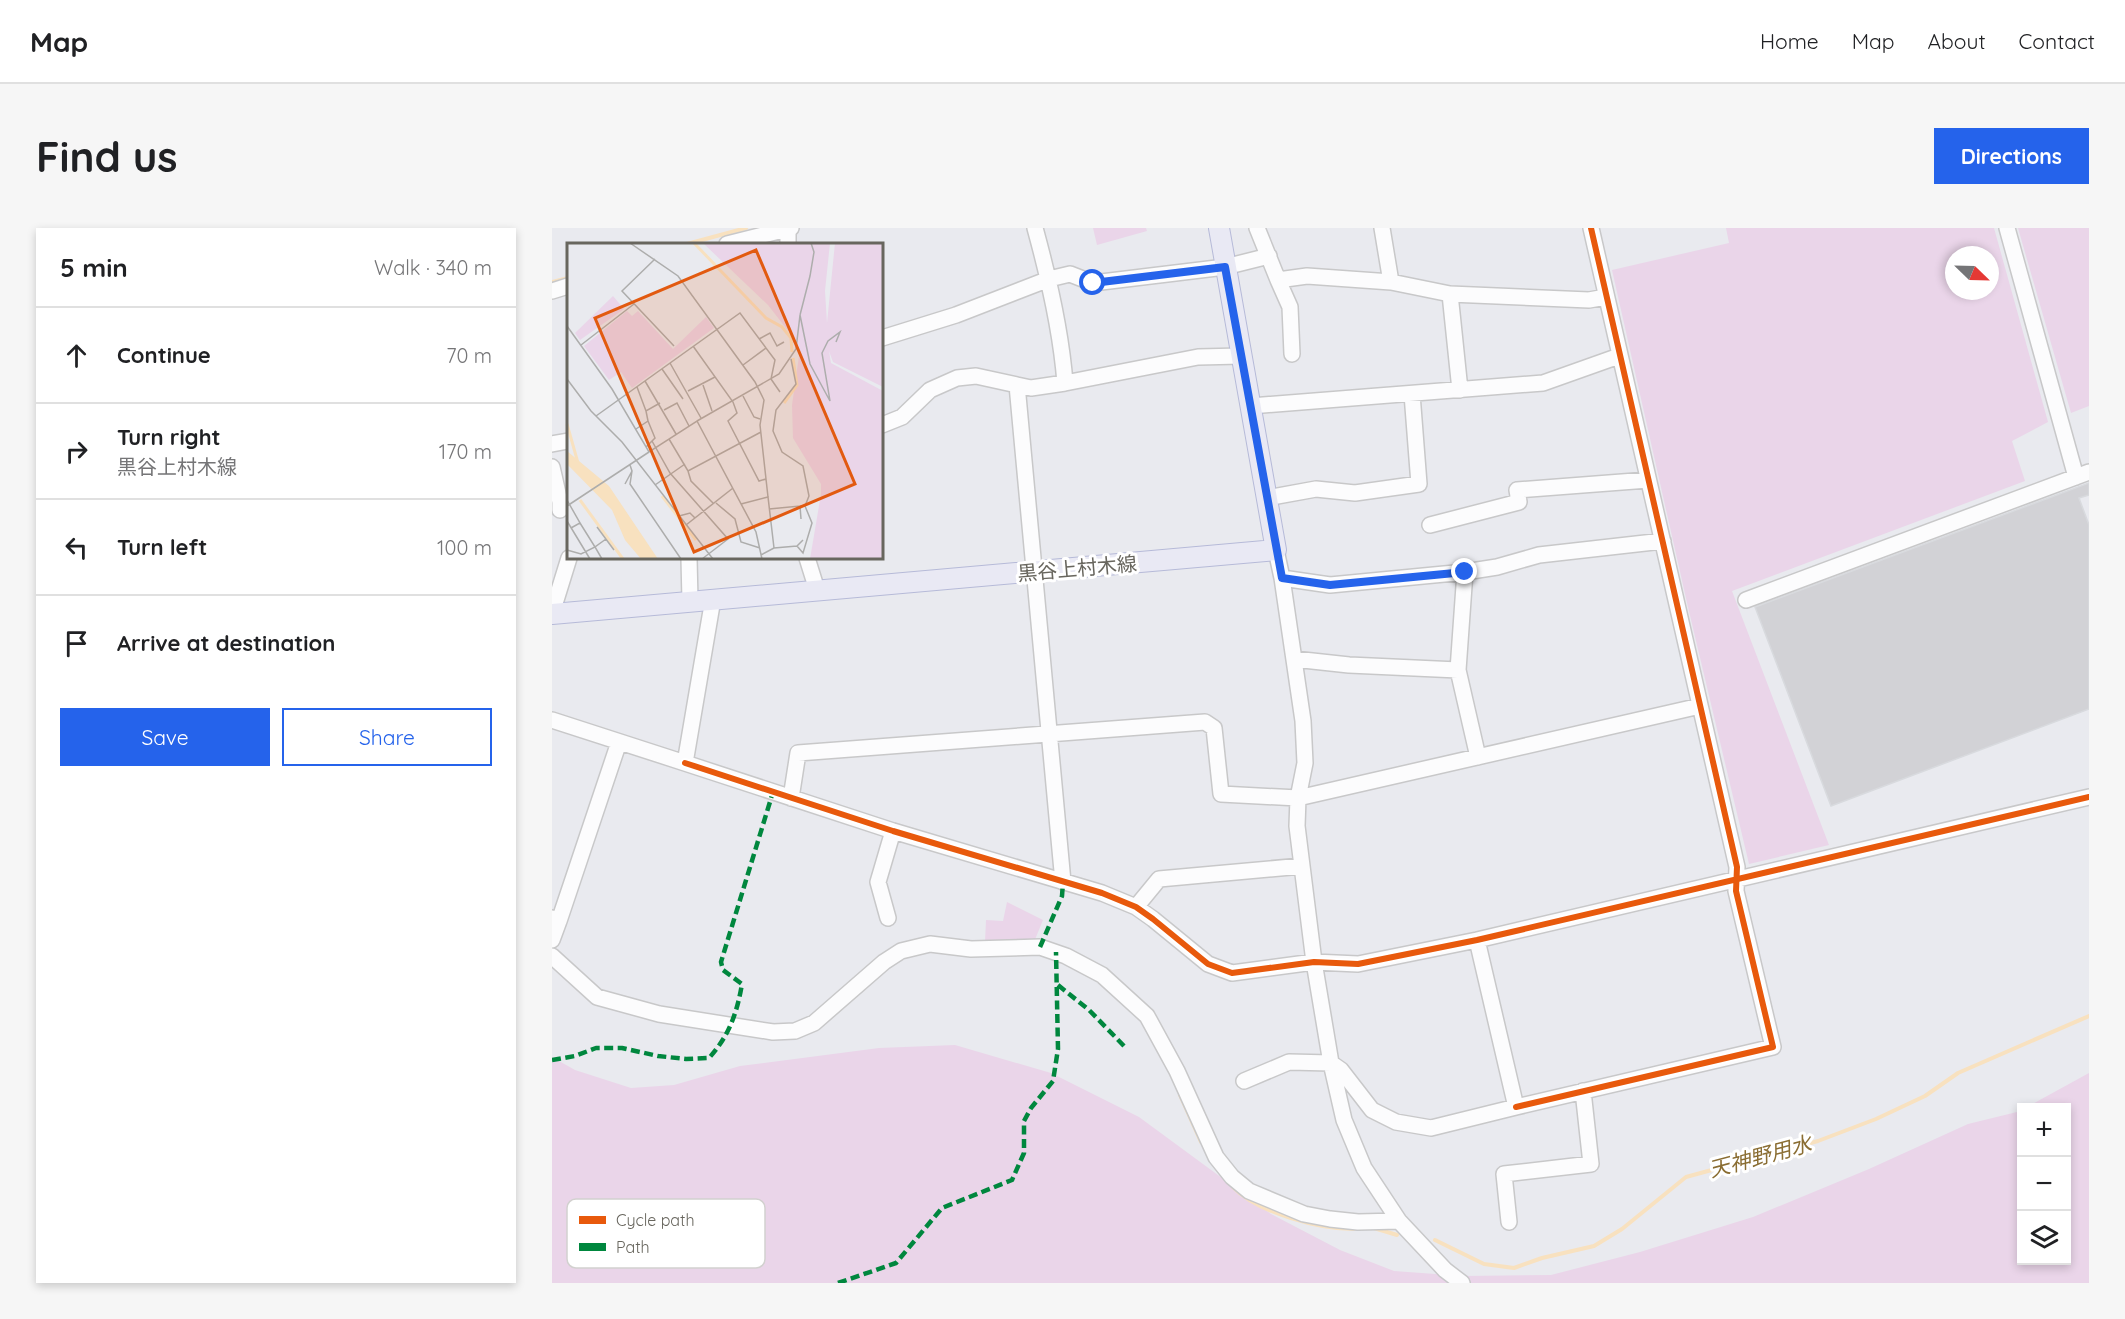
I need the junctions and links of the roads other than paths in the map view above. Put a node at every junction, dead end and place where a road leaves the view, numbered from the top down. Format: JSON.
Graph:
{"nodes":[{"id":1,"x":1035,"y":228,"type":"edge"},
{"id":2,"x":1219,"y":228,"type":"edge"},
{"id":3,"x":1257,"y":228,"type":"edge"},
{"id":4,"x":1382,"y":228,"type":"edge"},
{"id":5,"x":1591,"y":228,"type":"edge"},
{"id":6,"x":2007,"y":228,"type":"edge"},
{"id":7,"x":789,"y":234,"type":"edge"},
{"id":8,"x":733,"y":243,"type":"edge"},
{"id":9,"x":1269,"y":256,"type":"junction"},
{"id":10,"x":1225,"y":267,"type":"junction"},
{"id":11,"x":1049,"y":279,"type":"junction"},
{"id":12,"x":1278,"y":280,"type":"junction"},
{"id":13,"x":1391,"y":282,"type":"junction"},
{"id":14,"x":567,"y":286,"type":"edge"},
{"id":15,"x":552,"y":291,"type":"edge"},
{"id":16,"x":1450,"y":294,"type":"junction"},
{"id":17,"x":1606,"y":297,"type":"junction"},
{"id":18,"x":884,"y":337,"type":"edge"},
{"id":19,"x":1292,"y":354,"type":"dead end"},
{"id":20,"x":1241,"y":356,"type":"junction"},
{"id":21,"x":1619,"y":356,"type":"junction"},
{"id":22,"x":1065,"y":383,"type":"junction"},
{"id":23,"x":1017,"y":385,"type":"junction"},
{"id":24,"x":1460,"y":390,"type":"junction"},
{"id":25,"x":1412,"y":394,"type":"junction"},
{"id":26,"x":1251,"y":406,"type":"junction"},
{"id":27,"x":884,"y":424,"type":"edge"},
{"id":28,"x":567,"y":441,"type":"edge"},
{"id":29,"x":552,"y":444,"type":"edge"},
{"id":30,"x":552,"y":467,"type":"edge"},
{"id":31,"x":2082,"y":474,"type":"edge"},
{"id":32,"x":1648,"y":480,"type":"junction"},
{"id":33,"x":1267,"y":498,"type":"junction"},
{"id":34,"x":560,"y":510,"type":"edge"},
{"id":35,"x":1430,"y":525,"type":"dead end"},
{"id":36,"x":1663,"y":540,"type":"junction"},
{"id":37,"x":1276,"y":550,"type":"junction"},
{"id":38,"x":568,"y":560,"type":"edge"},
{"id":39,"x":690,"y":560,"type":"edge"},
{"id":40,"x":808,"y":560,"type":"edge"},
{"id":41,"x":1033,"y":572,"type":"junction"},
{"id":42,"x":1465,"y":572,"type":"junction"},
{"id":43,"x":1282,"y":578,"type":"junction"},
{"id":44,"x":817,"y":590,"type":"junction"},
{"id":45,"x":713,"y":599,"type":"junction"},
{"id":46,"x":1746,"y":600,"type":"dead end"},
{"id":47,"x":690,"y":601,"type":"junction"},
{"id":48,"x":552,"y":613,"type":"edge"},
{"id":49,"x":1294,"y":659,"type":"junction"},
{"id":50,"x":1458,"y":670,"type":"junction"},
{"id":51,"x":1700,"y":705,"type":"junction"},
{"id":52,"x":552,"y":720,"type":"edge"},
{"id":53,"x":1049,"y":733,"type":"junction"},
{"id":54,"x":619,"y":742,"type":"junction"},
{"id":55,"x":1478,"y":757,"type":"junction"},
{"id":56,"x":685,"y":764,"type":"junction"},
{"id":57,"x":2089,"y":797,"type":"edge"},
{"id":58,"x":792,"y":798,"type":"junction"},
{"id":59,"x":1298,"y":798,"type":"junction"},
{"id":60,"x":893,"y":831,"type":"junction"},
{"id":61,"x":1302,"y":866,"type":"junction"},
{"id":62,"x":1737,"y":878,"type":"junction"},
{"id":63,"x":1063,"y":882,"type":"junction"},
{"id":64,"x":1136,"y":907,"type":"junction"},
{"id":65,"x":888,"y":918,"type":"dead end"},
{"id":66,"x":556,"y":920,"type":"edge"},
{"id":67,"x":552,"y":940,"type":"edge"},
{"id":68,"x":1477,"y":940,"type":"junction"},
{"id":69,"x":552,"y":956,"type":"edge"},
{"id":70,"x":1314,"y":962,"type":"junction"},
{"id":71,"x":1331,"y":1063,"type":"junction"},
{"id":72,"x":1244,"y":1080,"type":"dead end"},
{"id":73,"x":1583,"y":1091,"type":"junction"},
{"id":74,"x":1516,"y":1107,"type":"junction"},
{"id":75,"x":1399,"y":1221,"type":"junction"},
{"id":76,"x":1509,"y":1222,"type":"dead end"},
{"id":77,"x":1462,"y":1283,"type":"edge"}],
"edges":[{"from":1,"to":11,"type":"street"},
{"from":2,"to":10,"type":"main road"},
{"from":3,"to":9,"type":"street"},
{"from":4,"to":13,"type":"street"},
{"from":5,"to":17,"type":"street"},
{"from":6,"to":31,"type":"street"},
{"from":7,"to":8,"type":"street"},
{"from":9,"to":10,"type":"street"},
{"from":9,"to":12,"type":"street"},
{"from":10,"to":11,"type":"street"},
{"from":10,"to":20,"type":"main road"},
{"from":11,"to":18,"type":"street"},
{"from":11,"to":22,"type":"street"},
{"from":12,"to":13,"type":"street"},
{"from":12,"to":19,"type":"street"},
{"from":13,"to":16,"type":"street"},
{"from":14,"to":15,"type":"street"},
{"from":16,"to":17,"type":"street"},
{"from":16,"to":24,"type":"street"},
{"from":17,"to":21,"type":"street"},
{"from":20,"to":22,"type":"street"},
{"from":20,"to":26,"type":"main road"},
{"from":21,"to":24,"type":"street"},
{"from":21,"to":32,"type":"street"},
{"from":22,"to":23,"type":"street"},
{"from":23,"to":27,"type":"street"},
{"from":23,"to":41,"type":"street"},
{"from":24,"to":25,"type":"street"},
{"from":25,"to":26,"type":"street"},
{"from":25,"to":33,"type":"street"},
{"from":26,"to":33,"type":"main road"},
{"from":28,"to":29,"type":"street"},
{"from":30,"to":34,"type":"street"},
{"from":31,"to":46,"type":"street"},
{"from":32,"to":35,"type":"street"},
{"from":32,"to":36,"type":"street"},
{"from":33,"to":37,"type":"main road"},
{"from":36,"to":42,"type":"street"},
{"from":36,"to":51,"type":"street"},
{"from":37,"to":41,"type":"main road","name":"黒谷上村木線"},
{"from":37,"to":43,"type":"street"},
{"from":38,"to":48,"type":"street"},
{"from":39,"to":47,"type":"street"},
{"from":40,"to":44,"type":"street"},
{"from":41,"to":44,"type":"main road","name":"黒谷上村木線"},
{"from":41,"to":53,"type":"street"},
{"from":42,"to":43,"type":"street"},
{"from":42,"to":50,"type":"street"},
{"from":43,"to":49,"type":"street"},
{"from":44,"to":45,"type":"main road","name":"黒谷上村木線"},
{"from":45,"to":47,"type":"main road","name":"黒谷上村木線"},
{"from":45,"to":56,"type":"street"},
{"from":47,"to":48,"type":"main road","name":"黒谷上村木線"},
{"from":49,"to":50,"type":"street"},
{"from":49,"to":59,"type":"street"},
{"from":50,"to":55,"type":"street"},
{"from":51,"to":55,"type":"street"},
{"from":51,"to":62,"type":"street"},
{"from":52,"to":54,"type":"street"},
{"from":53,"to":58,"type":"street"},
{"from":53,"to":59,"type":"street"},
{"from":53,"to":63,"type":"street"},
{"from":54,"to":56,"type":"street"},
{"from":54,"to":66,"type":"street"},
{"from":55,"to":59,"type":"street"},
{"from":56,"to":58,"type":"street"},
{"from":57,"to":62,"type":"street"},
{"from":58,"to":60,"type":"street"},
{"from":59,"to":61,"type":"street"},
{"from":60,"to":63,"type":"street"},
{"from":60,"to":65,"type":"street"},
{"from":61,"to":64,"type":"street"},
{"from":61,"to":70,"type":"street"},
{"from":62,"to":68,"type":"street"},
{"from":62,"to":73,"type":"street"},
{"from":63,"to":64,"type":"street"},
{"from":64,"to":70,"type":"street"},
{"from":66,"to":67,"type":"street"},
{"from":68,"to":70,"type":"street"},
{"from":68,"to":74,"type":"street"},
{"from":69,"to":75,"type":"street"},
{"from":70,"to":71,"type":"street"},
{"from":71,"to":72,"type":"street"},
{"from":71,"to":74,"type":"street"},
{"from":71,"to":75,"type":"street"},
{"from":73,"to":74,"type":"street"},
{"from":73,"to":76,"type":"street"},
{"from":75,"to":77,"type":"street"}]}
